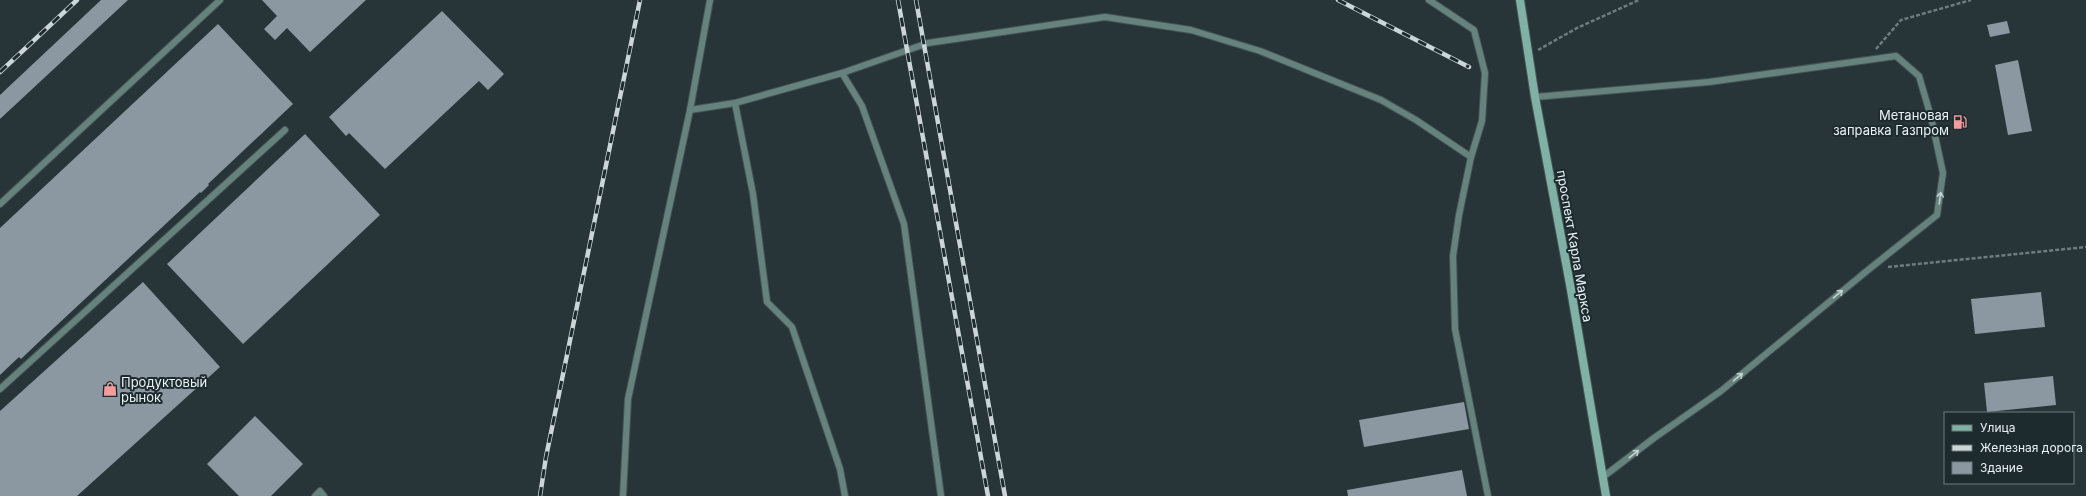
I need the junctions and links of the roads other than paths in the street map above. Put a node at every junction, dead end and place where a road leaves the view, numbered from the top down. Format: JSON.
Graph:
{"nodes":[{"id":1,"x":220,"y":0,"type":"edge"},
{"id":2,"x":710,"y":0,"type":"edge"},
{"id":3,"x":1429,"y":0,"type":"edge"},
{"id":4,"x":1520,"y":0,"type":"edge"},
{"id":5,"x":842,"y":73,"type":"junction"},
{"id":6,"x":1535,"y":97,"type":"junction"},
{"id":7,"x":735,"y":104,"type":"junction"},
{"id":8,"x":690,"y":110,"type":"junction"},
{"id":9,"x":285,"y":130,"type":"dead end"},
{"id":10,"x":1471,"y":157,"type":"junction"},
{"id":11,"x":0,"y":204,"type":"edge"},
{"id":12,"x":0,"y":389,"type":"edge"},
{"id":13,"x":1603,"y":478,"type":"junction"},
{"id":14,"x":315,"y":496,"type":"edge"},
{"id":15,"x":324,"y":496,"type":"edge"},
{"id":16,"x":623,"y":496,"type":"edge"},
{"id":17,"x":845,"y":496,"type":"edge"},
{"id":18,"x":941,"y":496,"type":"edge"},
{"id":19,"x":1488,"y":496,"type":"edge"},
{"id":20,"x":1606,"y":496,"type":"edge"}],
"edges":[{"from":1,"to":11,"type":"lane"},
{"from":2,"to":8,"type":"lane"},
{"from":3,"to":10,"type":"lane"},
{"from":4,"to":6,"type":"main road","name":"проспект Карла Маркса"},
{"from":5,"to":7,"type":"lane"},
{"from":5,"to":10,"type":"lane"},
{"from":5,"to":18,"type":"lane"},
{"from":6,"to":13,"type":"main road","name":"проспект Карла Маркса"},
{"from":13,"to":6,"type":"lane","one_way":true},
{"from":7,"to":8,"type":"lane"},
{"from":7,"to":17,"type":"lane"},
{"from":8,"to":16,"type":"lane"},
{"from":9,"to":12,"type":"lane"},
{"from":10,"to":19,"type":"lane"},
{"from":13,"to":20,"type":"main road","name":"проспект Карла Маркса"},
{"from":14,"to":15,"type":"lane"}]}
